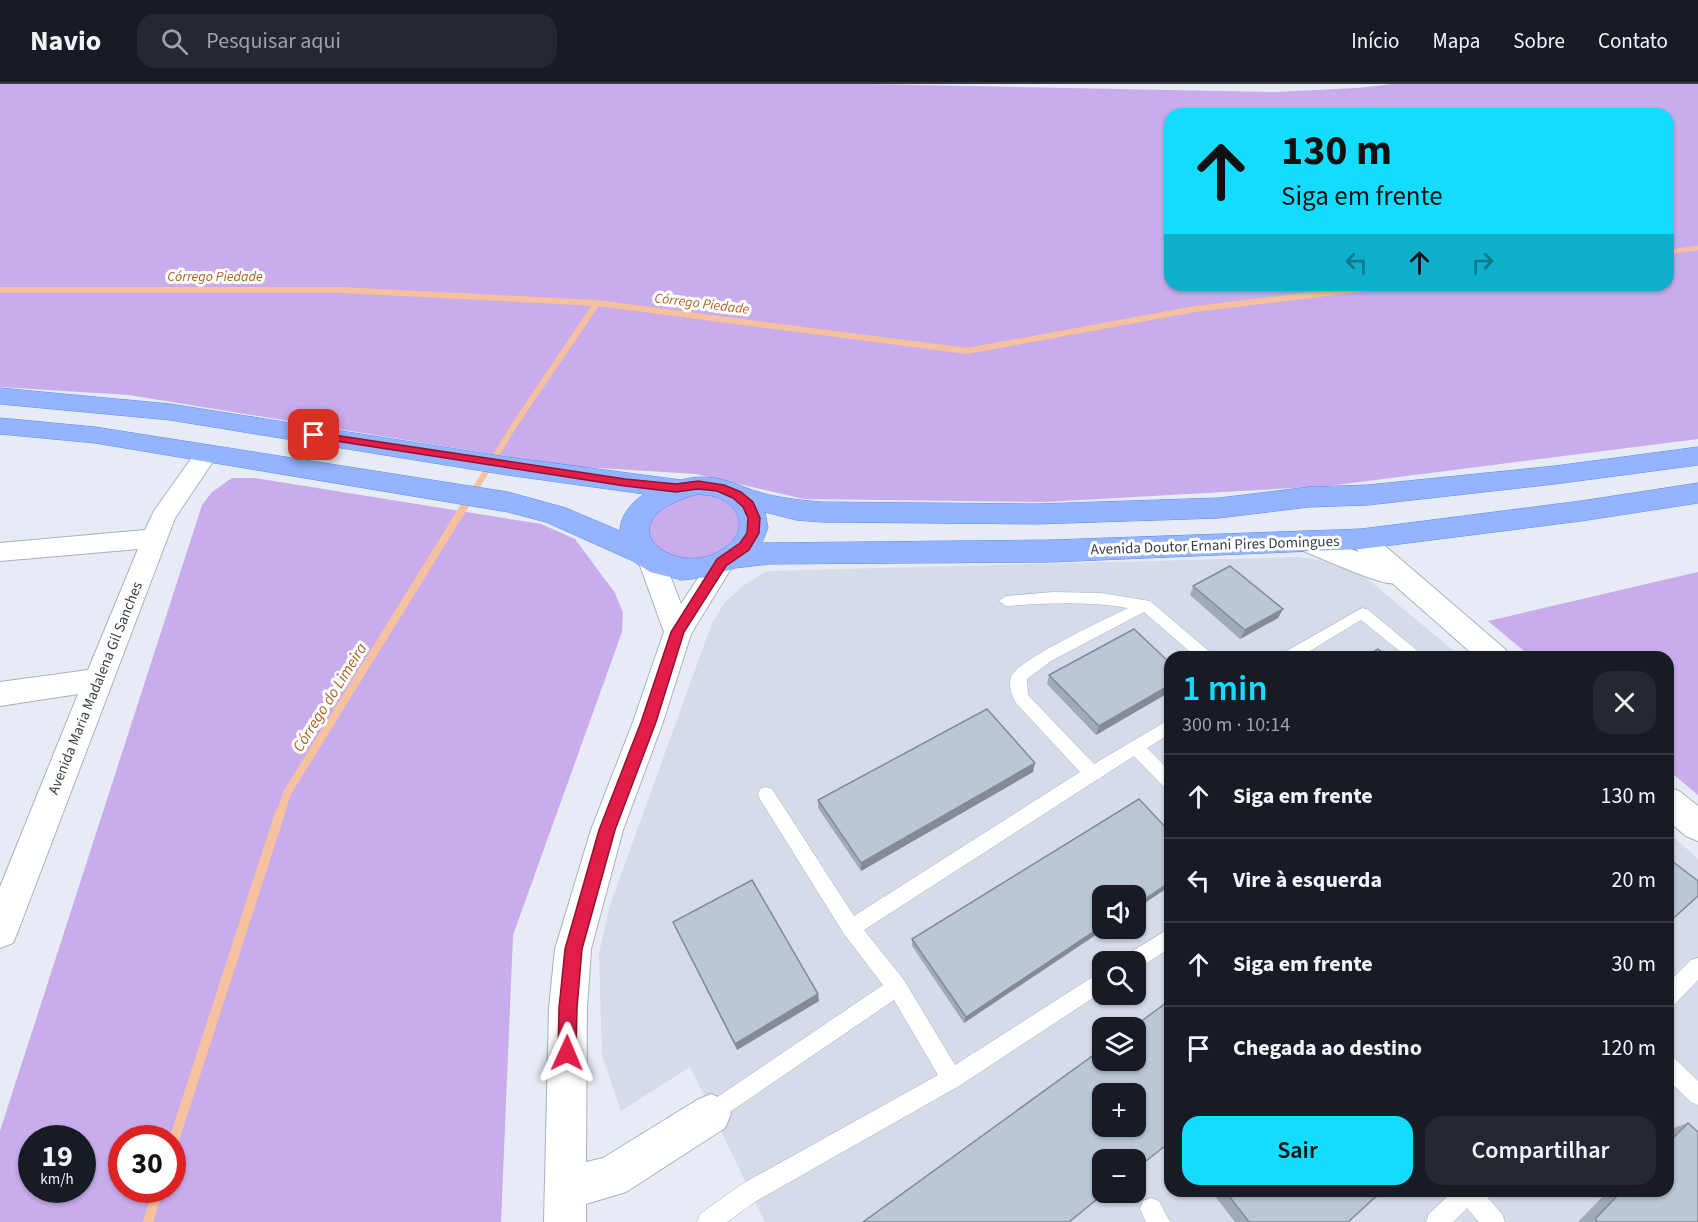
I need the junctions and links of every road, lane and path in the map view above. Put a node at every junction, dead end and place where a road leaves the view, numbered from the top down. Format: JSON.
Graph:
{"nodes":[{"id":1,"x":0,"y":396,"type":"edge"},
{"id":2,"x":0,"y":426,"type":"edge"},
{"id":3,"x":206,"y":454,"type":"junction"},
{"id":4,"x":1698,"y":456,"type":"edge"},
{"id":5,"x":676,"y":488,"type":"junction"},
{"id":6,"x":1698,"y":493,"type":"edge"},
{"id":7,"x":737,"y":495,"type":"junction"},
{"id":8,"x":155,"y":538,"type":"junction"},
{"id":9,"x":1361,"y":539,"type":"junction"},
{"id":10,"x":1305,"y":542,"type":"junction"},
{"id":11,"x":0,"y":552,"type":"edge"},
{"id":12,"x":647,"y":557,"type":"junction"},
{"id":13,"x":726,"y":560,"type":"junction"},
{"id":14,"x":1423,"y":596,"type":"junction"},
{"id":15,"x":1006,"y":601,"type":"dead end"},
{"id":16,"x":1145,"y":605,"type":"junction"},
{"id":17,"x":678,"y":632,"type":"junction"},
{"id":18,"x":1199,"y":651,"type":"edge"},
{"id":19,"x":1298,"y":651,"type":"edge"},
{"id":20,"x":1410,"y":651,"type":"edge"},
{"id":21,"x":1488,"y":651,"type":"edge"},
{"id":22,"x":98,"y":680,"type":"junction"},
{"id":23,"x":0,"y":694,"type":"edge"},
{"id":24,"x":1164,"y":729,"type":"edge"},
{"id":25,"x":1135,"y":746,"type":"junction"},
{"id":26,"x":1092,"y":773,"type":"junction"},
{"id":27,"x":1164,"y":776,"type":"edge"},
{"id":28,"x":766,"y":794,"type":"dead end"},
{"id":29,"x":1674,"y":806,"type":"edge"},
{"id":30,"x":1698,"y":826,"type":"edge"},
{"id":31,"x":4,"y":913,"type":"edge"},
{"id":32,"x":851,"y":928,"type":"junction"},
{"id":33,"x":1164,"y":941,"type":"edge"},
{"id":34,"x":1146,"y":953,"type":"edge"},
{"id":35,"x":1698,"y":968,"type":"edge"},
{"id":36,"x":897,"y":987,"type":"junction"},
{"id":37,"x":1092,"y":988,"type":"edge"},
{"id":38,"x":1674,"y":991,"type":"edge"},
{"id":39,"x":1674,"y":1072,"type":"edge"},
{"id":40,"x":952,"y":1079,"type":"junction"},
{"id":41,"x":1698,"y":1095,"type":"edge"},
{"id":42,"x":711,"y":1114,"type":"joint"},
{"id":43,"x":1462,"y":1197,"type":"edge"},
{"id":44,"x":1473,"y":1197,"type":"edge"},
{"id":45,"x":565,"y":1205,"type":"edge"},
{"id":46,"x":708,"y":1222,"type":"edge"},
{"id":47,"x":1437,"y":1222,"type":"edge"},
{"id":48,"x":1494,"y":1222,"type":"edge"}],
"edges":[{"from":1,"to":5,"type":"main road"},
{"from":2,"to":3,"type":"main road"},
{"from":3,"to":8,"type":"street","name":"Avenida Maria Madalena Gil Sanches"},
{"from":3,"to":12,"type":"main road"},
{"from":4,"to":7,"type":"main road"},
{"from":5,"to":7,"type":"main road"},
{"from":5,"to":12,"type":"main road"},
{"from":6,"to":9,"type":"main road","name":"Avenida Doutor Ernani Pires Domingues"},
{"from":7,"to":13,"type":"main road"},
{"from":8,"to":11,"type":"street"},
{"from":8,"to":22,"type":"street","name":"Avenida Maria Madalena Gil Sanches"},
{"from":9,"to":10,"type":"main road","name":"Avenida Doutor Ernani Pires Domingues"},
{"from":9,"to":14,"type":"street"},
{"from":10,"to":13,"type":"main road","name":"Avenida Doutor Ernani Pires Domingues"},
{"from":10,"to":14,"type":"street"},
{"from":12,"to":13,"type":"main road"},
{"from":12,"to":17,"type":"street"},
{"from":13,"to":17,"type":"street"},
{"from":14,"to":21,"type":"street"},
{"from":15,"to":16,"type":"lane"},
{"from":16,"to":18,"type":"lane"},
{"from":16,"to":26,"type":"lane"},
{"from":17,"to":45,"type":"street"},
{"from":19,"to":20,"type":"lane"},
{"from":22,"to":23,"type":"street"},
{"from":22,"to":31,"type":"street","name":"Avenida Maria Madalena Gil Sanches"},
{"from":24,"to":25,"type":"lane"},
{"from":25,"to":26,"type":"lane"},
{"from":25,"to":27,"type":"lane"},
{"from":26,"to":32,"type":"lane"},
{"from":28,"to":32,"type":"lane"},
{"from":29,"to":30,"type":"street"},
{"from":32,"to":36,"type":"lane"},
{"from":33,"to":34,"type":"lane"},
{"from":35,"to":38,"type":"lane"},
{"from":36,"to":40,"type":"lane"},
{"from":36,"to":42,"type":"lane"},
{"from":37,"to":40,"type":"lane"},
{"from":39,"to":41,"type":"lane"},
{"from":40,"to":46,"type":"lane"},
{"from":42,"to":45,"type":"street"},
{"from":43,"to":47,"type":"lane"},
{"from":44,"to":48,"type":"lane"}]}
